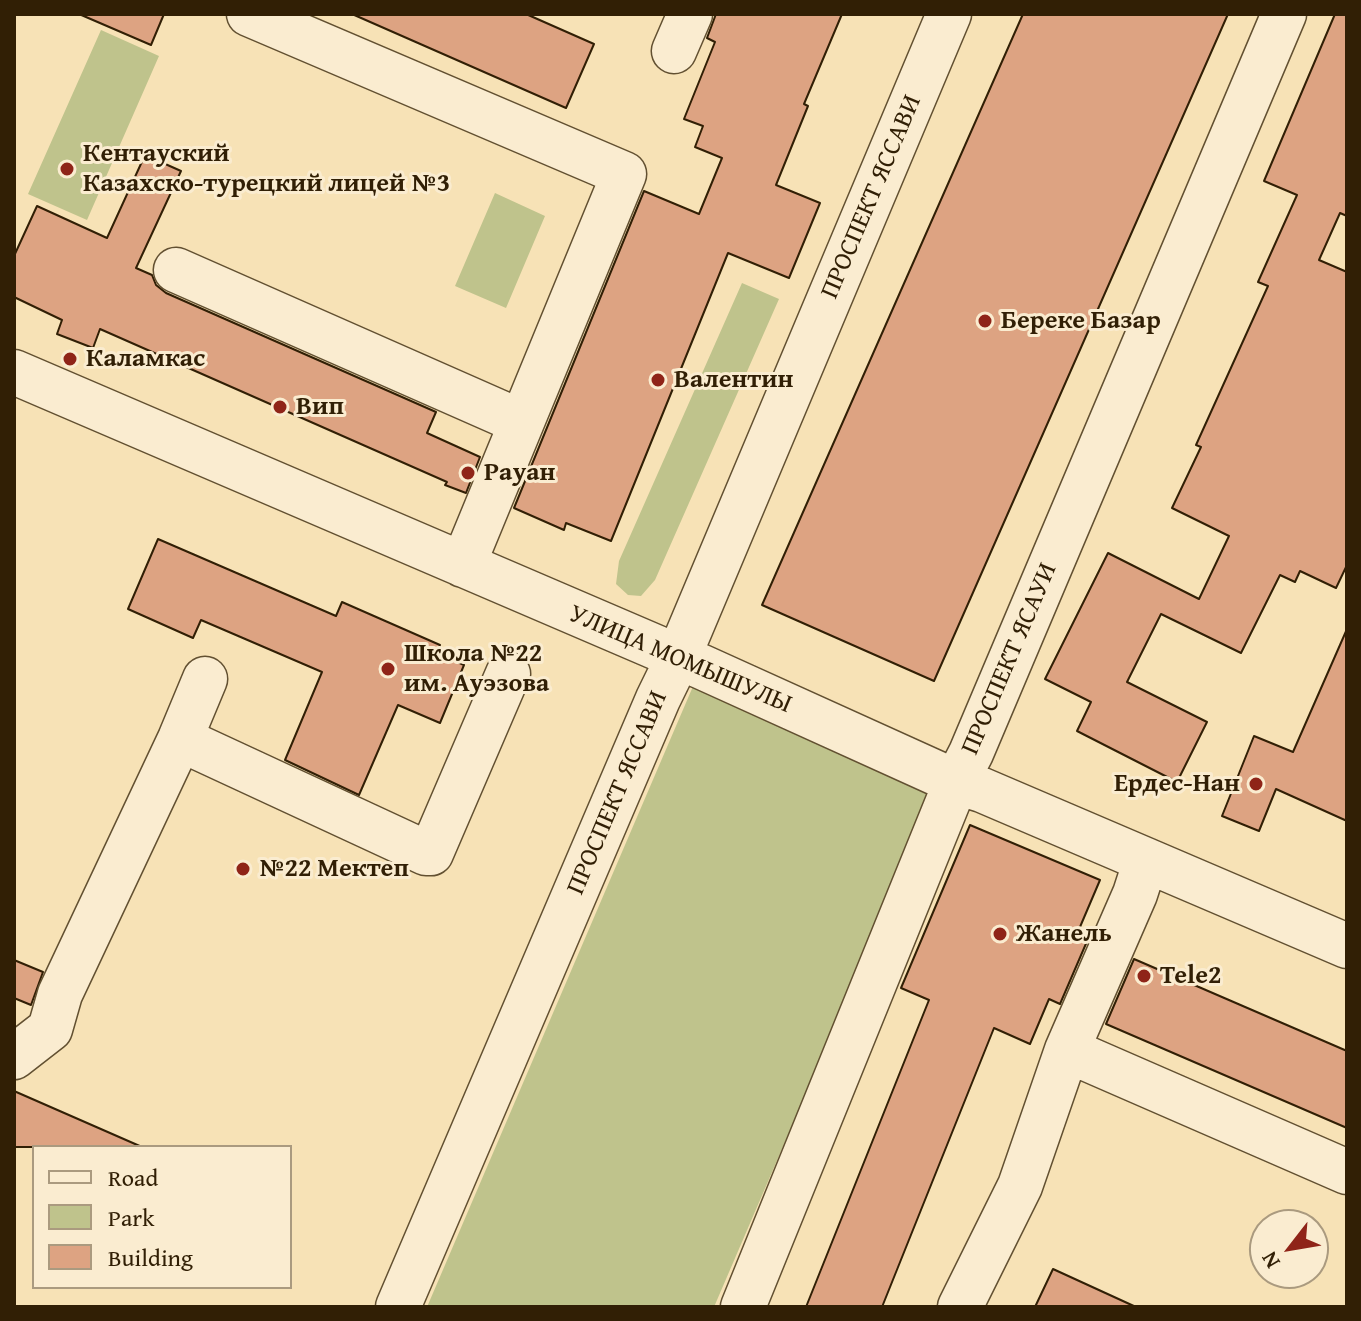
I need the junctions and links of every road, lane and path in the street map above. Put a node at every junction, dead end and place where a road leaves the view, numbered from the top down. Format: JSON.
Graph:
{"nodes":[{"id":1,"x":249,"y":14,"type":"edge"},
{"id":2,"x":949,"y":14,"type":"edge"},
{"id":3,"x":1284,"y":14,"type":"edge"},
{"id":4,"x":176,"y":270,"type":"dead end"},
{"id":5,"x":14,"y":372,"type":"edge"},
{"id":6,"x":521,"y":422,"type":"junction"},
{"id":7,"x":463,"y":565,"type":"junction"},
{"id":8,"x":678,"y":658,"type":"junction"},
{"id":9,"x":508,"y":674,"type":"dead end"},
{"id":10,"x":205,"y":679,"type":"dead end"},
{"id":11,"x":180,"y":739,"type":"junction"},
{"id":12,"x":956,"y":782,"type":"junction"},
{"id":13,"x":1146,"y":860,"type":"junction"},
{"id":14,"x":1347,"y":946,"type":"edge"},
{"id":15,"x":1067,"y":1050,"type":"junction"},
{"id":16,"x":14,"y":1057,"type":"edge"},
{"id":17,"x":1347,"y":1172,"type":"edge"},
{"id":18,"x":398,"y":1307,"type":"edge"},
{"id":19,"x":743,"y":1307,"type":"edge"},
{"id":20,"x":960,"y":1307,"type":"edge"}],
"edges":[{"from":1,"to":6,"type":"street"},
{"from":2,"to":8,"type":"street","name":"ПРОСПЕКТ ЯССАВИ"},
{"from":3,"to":12,"type":"street","name":"ПРОСПЕКТ ЯСАУИ"},
{"from":4,"to":6,"type":"street"},
{"from":5,"to":7,"type":"street","name":"УЛИЦА МОМЫШУЛЫ"},
{"from":6,"to":7,"type":"street"},
{"from":7,"to":8,"type":"street","name":"УЛИЦА МОМЫШУЛЫ"},
{"from":8,"to":12,"type":"street","name":"УЛИЦА МОМЫШУЛЫ"},
{"from":8,"to":18,"type":"street","name":"ПРОСПЕКТ ЯССАВИ"},
{"from":9,"to":11,"type":"street"},
{"from":10,"to":11,"type":"street"},
{"from":11,"to":16,"type":"street"},
{"from":12,"to":13,"type":"street","name":"УЛИЦА МОМЫШУЛЫ"},
{"from":12,"to":19,"type":"street","name":"ПРОСПЕКТ ЯСАУИ"},
{"from":13,"to":14,"type":"street","name":"УЛИЦА МОМЫШУЛЫ"},
{"from":13,"to":15,"type":"street"},
{"from":15,"to":17,"type":"street"},
{"from":15,"to":20,"type":"street"}]}
